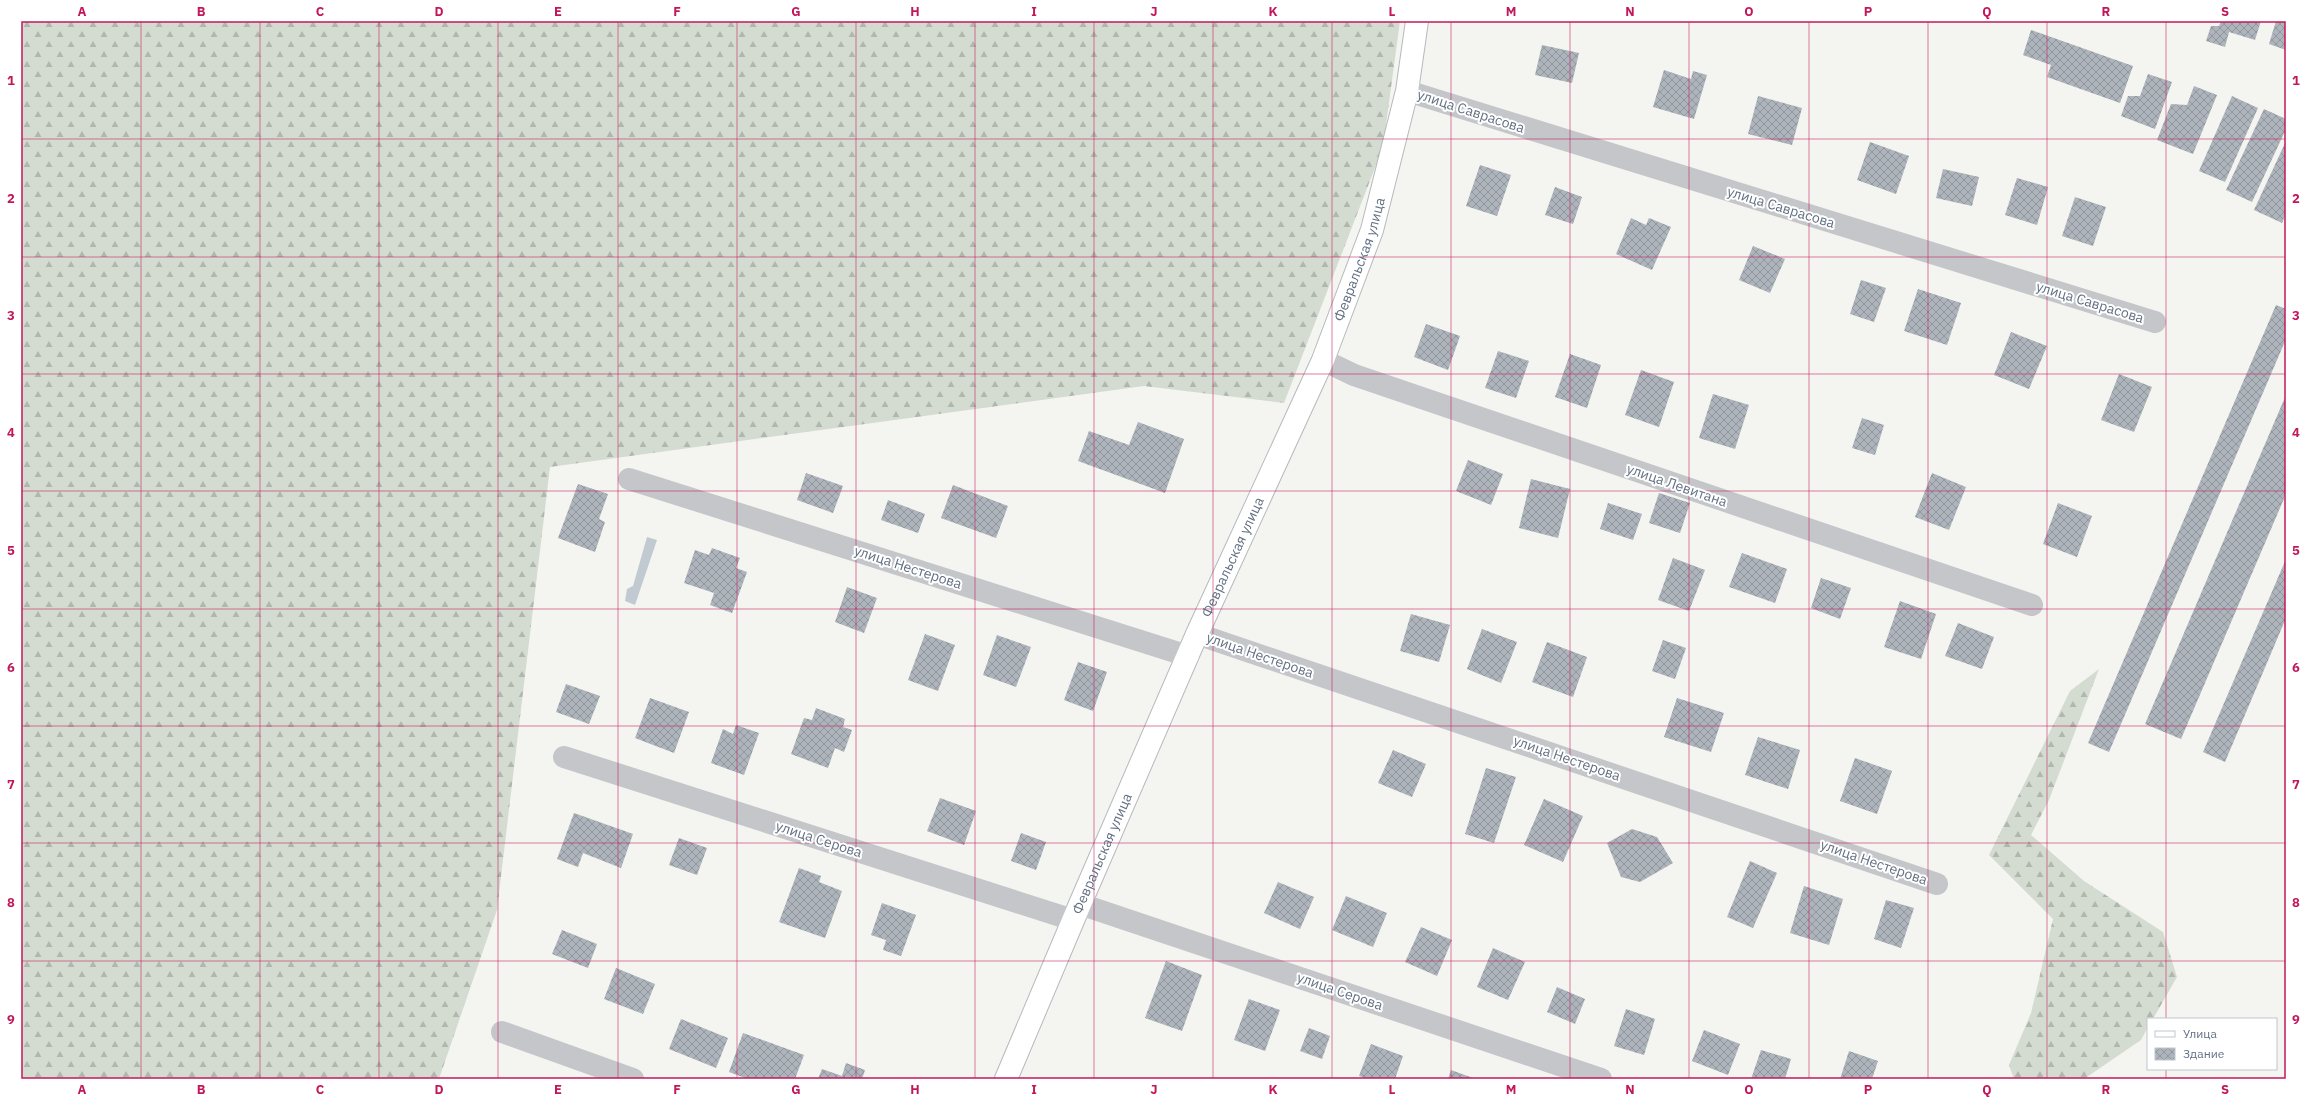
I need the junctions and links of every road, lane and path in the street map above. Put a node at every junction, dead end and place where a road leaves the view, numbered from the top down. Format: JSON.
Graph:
{"nodes":[{"id":1,"x":1417,"y":21,"type":"edge"},
{"id":2,"x":1407,"y":90,"type":"junction"},
{"id":3,"x":2155,"y":322,"type":"dead end"},
{"id":4,"x":1323,"y":360,"type":"junction"},
{"id":5,"x":629,"y":479,"type":"dead end"},
{"id":6,"x":2032,"y":605,"type":"dead end"},
{"id":7,"x":1197,"y":634,"type":"junction"},
{"id":8,"x":1188,"y":656,"type":"junction"},
{"id":9,"x":564,"y":757,"type":"dead end"},
{"id":10,"x":1937,"y":884,"type":"dead end"},
{"id":11,"x":1076,"y":912,"type":"junction"},
{"id":12,"x":502,"y":1032,"type":"dead end"},
{"id":13,"x":633,"y":1079,"type":"edge"},
{"id":14,"x":1006,"y":1079,"type":"edge"},
{"id":15,"x":1601,"y":1079,"type":"edge"}],
"edges":[{"from":1,"to":2,"type":"main road","name":"Февральская улица"},
{"from":2,"to":3,"type":"street","name":"улица Саврасова"},
{"from":2,"to":4,"type":"main road","name":"Февральская улица"},
{"from":4,"to":6,"type":"street","name":"улица Левитана"},
{"from":4,"to":7,"type":"main road","name":"Февральская улица"},
{"from":5,"to":8,"type":"street","name":"улица Нестерова"},
{"from":7,"to":8,"type":"main road","name":"Февральская улица"},
{"from":7,"to":10,"type":"street","name":"улица Нестерова"},
{"from":8,"to":11,"type":"main road","name":"Февральская улица"},
{"from":9,"to":11,"type":"street","name":"улица Серова"},
{"from":11,"to":14,"type":"main road","name":"Февральская улица"},
{"from":11,"to":15,"type":"street","name":"улица Серова"},
{"from":12,"to":13,"type":"street"}]}
